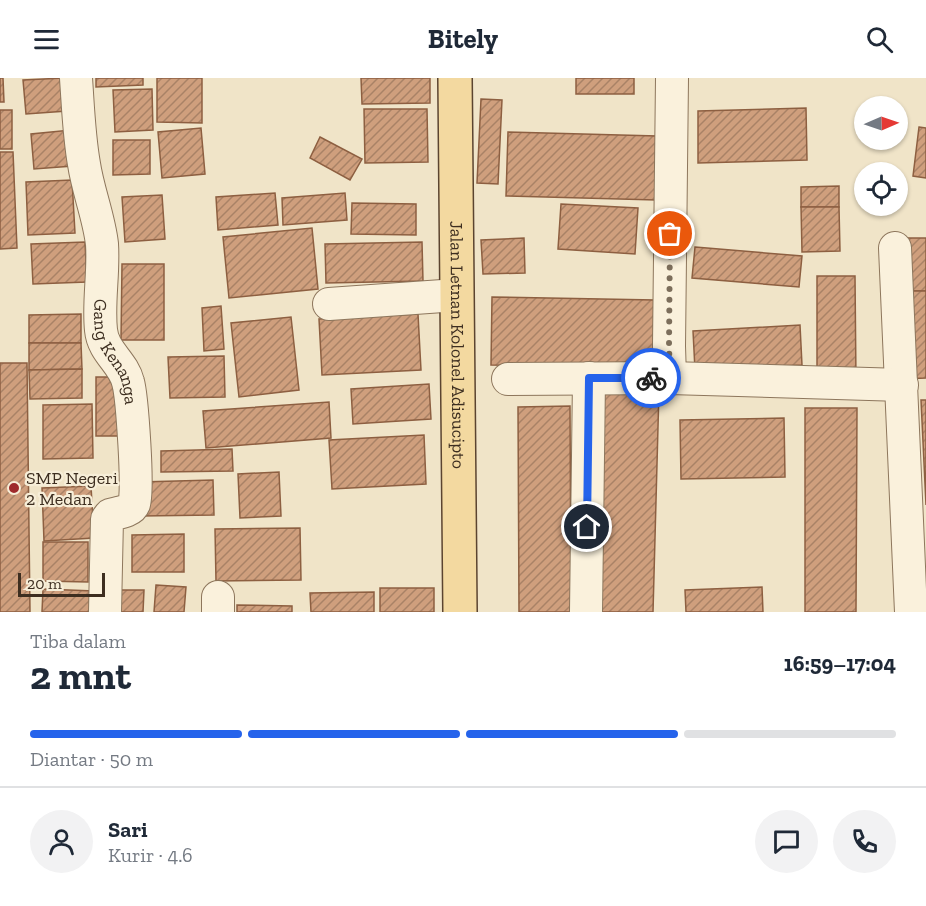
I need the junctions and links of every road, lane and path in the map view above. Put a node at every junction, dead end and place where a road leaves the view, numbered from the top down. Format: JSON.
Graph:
{"nodes":[{"id":1,"x":76,"y":78,"type":"edge"},
{"id":2,"x":455,"y":78,"type":"edge"},
{"id":3,"x":672,"y":78,"type":"edge"},
{"id":4,"x":895,"y":248,"type":"dead end"},
{"id":5,"x":457,"y":295,"type":"junction"},
{"id":6,"x":329,"y":304,"type":"dead end"},
{"id":7,"x":589,"y":378,"type":"junction"},
{"id":8,"x":670,"y":378,"type":"junction"},
{"id":9,"x":508,"y":379,"type":"dead end"},
{"id":10,"x":902,"y":386,"type":"junction"},
{"id":11,"x":918,"y":535,"type":"edge"},
{"id":12,"x":105,"y":612,"type":"edge"},
{"id":13,"x":460,"y":612,"type":"edge"},
{"id":14,"x":586,"y":612,"type":"edge"},
{"id":15,"x":911,"y":612,"type":"edge"}],
"edges":[{"from":1,"to":12,"type":"street","name":"Gang Kenanga"},
{"from":2,"to":5,"type":"main road","name":"Jalan Letnan Kolonel Adisucipto"},
{"from":3,"to":8,"type":"street"},
{"from":4,"to":10,"type":"street"},
{"from":5,"to":6,"type":"street"},
{"from":5,"to":13,"type":"main road","name":"Jalan Letnan Kolonel Adisucipto"},
{"from":7,"to":8,"type":"street"},
{"from":7,"to":9,"type":"street"},
{"from":7,"to":14,"type":"street"},
{"from":8,"to":10,"type":"street"},
{"from":10,"to":11,"type":"street"},
{"from":11,"to":15,"type":"street"}]}
